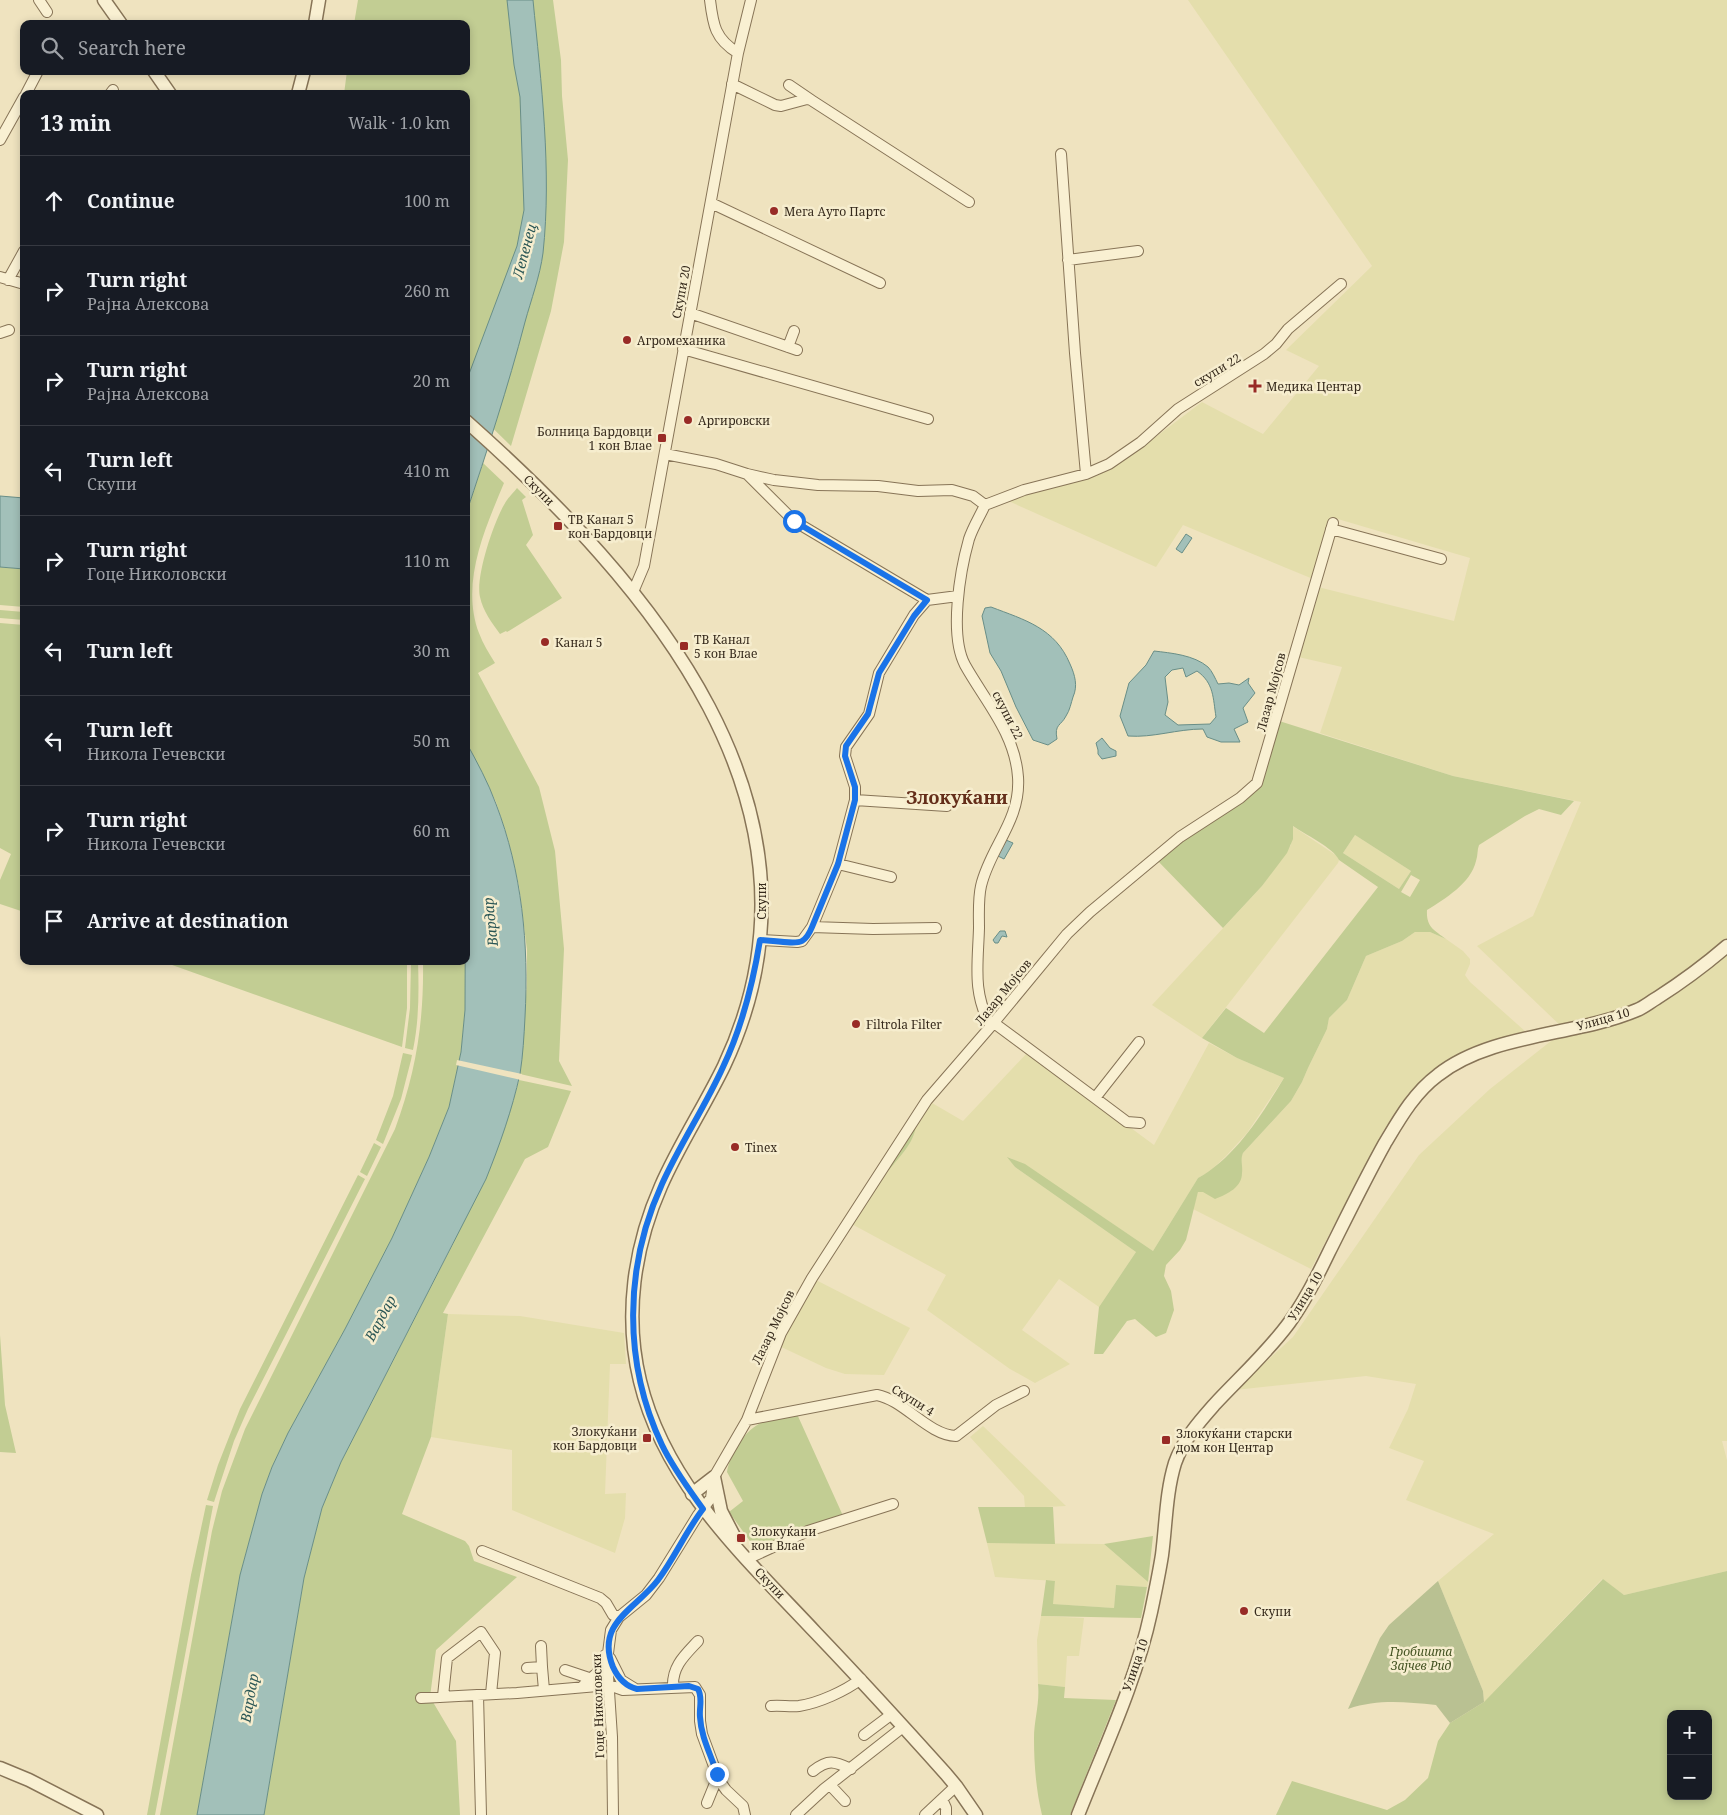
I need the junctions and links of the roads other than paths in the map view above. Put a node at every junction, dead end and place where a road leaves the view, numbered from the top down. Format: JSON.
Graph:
{"nodes":[{"id":1,"x":39,"y":0,"type":"edge"},
{"id":2,"x":104,"y":0,"type":"edge"},
{"id":3,"x":318,"y":0,"type":"edge"},
{"id":4,"x":710,"y":0,"type":"edge"},
{"id":5,"x":751,"y":0,"type":"edge"},
{"id":6,"x":47,"y":12,"type":"dead end"},
{"id":7,"x":118,"y":20,"type":"edge"},
{"id":8,"x":315,"y":20,"type":"edge"},
{"id":9,"x":738,"y":53,"type":"junction"},
{"id":10,"x":36,"y":75,"type":"edge"},
{"id":11,"x":157,"y":75,"type":"edge"},
{"id":12,"x":303,"y":75,"type":"edge"},
{"id":13,"x":732,"y":84,"type":"junction"},
{"id":14,"x":789,"y":85,"type":"dead end"},
{"id":15,"x":28,"y":90,"type":"edge"},
{"id":16,"x":167,"y":90,"type":"edge"},
{"id":17,"x":299,"y":90,"type":"edge"},
{"id":18,"x":811,"y":100,"type":"junction"},
{"id":19,"x":20,"y":104,"type":"edge"},
{"id":20,"x":0,"y":140,"type":"edge"},
{"id":21,"x":1061,"y":154,"type":"dead end"},
{"id":22,"x":969,"y":202,"type":"dead end"},
{"id":23,"x":711,"y":203,"type":"junction"},
{"id":24,"x":1138,"y":251,"type":"dead end"},
{"id":25,"x":20,"y":256,"type":"edge"},
{"id":26,"x":1068,"y":260,"type":"junction"},
{"id":27,"x":4,"y":278,"type":"edge"},
{"id":28,"x":20,"y":283,"type":"edge"},
{"id":29,"x":880,"y":283,"type":"dead end"},
{"id":30,"x":1341,"y":284,"type":"dead end"},
{"id":31,"x":690,"y":313,"type":"junction"},
{"id":32,"x":794,"y":331,"type":"dead end"},
{"id":33,"x":684,"y":349,"type":"junction"},
{"id":34,"x":928,"y":419,"type":"dead end"},
{"id":35,"x":470,"y":424,"type":"edge"},
{"id":36,"x":665,"y":454,"type":"junction"},
{"id":37,"x":747,"y":474,"type":"junction"},
{"id":38,"x":1086,"y":474,"type":"junction"},
{"id":39,"x":985,"y":505,"type":"junction"},
{"id":40,"x":1441,"y":559,"type":"dead end"},
{"id":41,"x":633,"y":592,"type":"junction"},
{"id":42,"x":958,"y":596,"type":"junction"},
{"id":43,"x":927,"y":600,"type":"junction"},
{"id":44,"x":855,"y":800,"type":"junction"},
{"id":45,"x":947,"y":806,"type":"dead end"},
{"id":46,"x":838,"y":864,"type":"junction"},
{"id":47,"x":891,"y":878,"type":"dead end"},
{"id":48,"x":812,"y":927,"type":"junction"},
{"id":49,"x":936,"y":928,"type":"dead end"},
{"id":50,"x":760,"y":940,"type":"junction"},
{"id":51,"x":1727,"y":946,"type":"edge"},
{"id":52,"x":993,"y":1025,"type":"junction"},
{"id":53,"x":1139,"y":1042,"type":"dead end"},
{"id":54,"x":1095,"y":1098,"type":"junction"},
{"id":55,"x":1140,"y":1122,"type":"dead end"},
{"id":56,"x":1024,"y":1391,"type":"dead end"},
{"id":57,"x":746,"y":1420,"type":"junction"},
{"id":58,"x":714,"y":1477,"type":"junction"},
{"id":59,"x":692,"y":1494,"type":"junction"},
{"id":60,"x":893,"y":1504,"type":"dead end"},
{"id":61,"x":703,"y":1509,"type":"junction"},
{"id":62,"x":482,"y":1551,"type":"dead end"},
{"id":63,"x":745,"y":1556,"type":"junction"},
{"id":64,"x":620,"y":1617,"type":"junction"},
{"id":65,"x":698,"y":1641,"type":"dead end"},
{"id":66,"x":541,"y":1646,"type":"dead end"},
{"id":67,"x":608,"y":1647,"type":"junction"},
{"id":68,"x":542,"y":1667,"type":"junction"},
{"id":69,"x":527,"y":1668,"type":"dead end"},
{"id":70,"x":565,"y":1670,"type":"dead end"},
{"id":71,"x":592,"y":1678,"type":"junction"},
{"id":72,"x":861,"y":1679,"type":"junction"},
{"id":73,"x":609,"y":1685,"type":"junction"},
{"id":74,"x":583,"y":1686,"type":"junction"},
{"id":75,"x":673,"y":1687,"type":"junction"},
{"id":76,"x":637,"y":1689,"type":"junction"},
{"id":77,"x":544,"y":1690,"type":"junction"},
{"id":78,"x":491,"y":1694,"type":"junction"},
{"id":79,"x":478,"y":1695,"type":"junction"},
{"id":80,"x":443,"y":1696,"type":"junction"},
{"id":81,"x":421,"y":1698,"type":"dead end"},
{"id":82,"x":771,"y":1706,"type":"dead end"},
{"id":83,"x":892,"y":1714,"type":"junction"},
{"id":84,"x":903,"y":1727,"type":"junction"},
{"id":85,"x":864,"y":1735,"type":"dead end"},
{"id":86,"x":0,"y":1768,"type":"edge"},
{"id":87,"x":851,"y":1769,"type":"junction"},
{"id":88,"x":812,"y":1771,"type":"dead end"},
{"id":89,"x":718,"y":1776,"type":"junction"},
{"id":90,"x":830,"y":1785,"type":"junction"},
{"id":91,"x":956,"y":1786,"type":"junction"},
{"id":92,"x":942,"y":1799,"type":"junction"},
{"id":93,"x":845,"y":1801,"type":"dead end"},
{"id":94,"x":707,"y":1803,"type":"dead end"},
{"id":95,"x":97,"y":1815,"type":"edge"},
{"id":96,"x":481,"y":1815,"type":"edge"},
{"id":97,"x":613,"y":1815,"type":"edge"},
{"id":98,"x":745,"y":1815,"type":"edge"},
{"id":99,"x":796,"y":1815,"type":"edge"},
{"id":100,"x":925,"y":1815,"type":"edge"},
{"id":101,"x":946,"y":1815,"type":"edge"},
{"id":102,"x":976,"y":1815,"type":"edge"},
{"id":103,"x":1078,"y":1815,"type":"edge"}],
"edges":[{"from":1,"to":6,"type":"street"},
{"from":2,"to":7,"type":"street"},
{"from":3,"to":8,"type":"street"},
{"from":4,"to":9,"type":"street"},
{"from":5,"to":9,"type":"street","name":"Скупи 20"},
{"from":9,"to":13,"type":"street","name":"Скупи 20"},
{"from":10,"to":15,"type":"street"},
{"from":11,"to":16,"type":"street"},
{"from":12,"to":17,"type":"street"},
{"from":13,"to":18,"type":"street"},
{"from":13,"to":23,"type":"street","name":"Скупи 20"},
{"from":14,"to":18,"type":"street"},
{"from":18,"to":22,"type":"street"},
{"from":19,"to":20,"type":"street"},
{"from":21,"to":26,"type":"street"},
{"from":23,"to":29,"type":"street"},
{"from":23,"to":31,"type":"street","name":"Скупи 20"},
{"from":24,"to":26,"type":"street"},
{"from":25,"to":27,"type":"street"},
{"from":26,"to":38,"type":"street"},
{"from":27,"to":28,"type":"street"},
{"from":30,"to":38,"type":"street","name":"скупи 22"},
{"from":31,"to":32,"type":"street"},
{"from":31,"to":33,"type":"street","name":"Скупи 20"},
{"from":33,"to":34,"type":"street"},
{"from":33,"to":36,"type":"street","name":"Скупи 20"},
{"from":35,"to":41,"type":"street","name":"Скупи"},
{"from":36,"to":37,"type":"street"},
{"from":36,"to":41,"type":"street","name":"Скупи 20"},
{"from":37,"to":39,"type":"street"},
{"from":37,"to":43,"type":"street"},
{"from":38,"to":39,"type":"street","name":"скупи 22"},
{"from":39,"to":42,"type":"street","name":"скупи 22"},
{"from":40,"to":52,"type":"street","name":"Лазар Мојсов"},
{"from":41,"to":50,"type":"street","name":"Скупи"},
{"from":42,"to":43,"type":"street"},
{"from":42,"to":52,"type":"street","name":"скупи 22"},
{"from":43,"to":44,"type":"street"},
{"from":44,"to":45,"type":"street"},
{"from":44,"to":46,"type":"street"},
{"from":46,"to":47,"type":"street"},
{"from":46,"to":48,"type":"street"},
{"from":48,"to":49,"type":"street"},
{"from":48,"to":50,"type":"street"},
{"from":50,"to":59,"type":"street","name":"Скупи"},
{"from":51,"to":103,"type":"street","name":"Улица 10"},
{"from":52,"to":54,"type":"street"},
{"from":52,"to":57,"type":"street","name":"Лазар Мојсов"},
{"from":53,"to":54,"type":"street"},
{"from":54,"to":55,"type":"street"},
{"from":56,"to":57,"type":"street","name":"Cкупи 4"},
{"from":57,"to":58,"type":"street","name":"Лазар Мојсов"},
{"from":58,"to":59,"type":"street"},
{"from":58,"to":61,"type":"street","name":"Лазар Мојсов"},
{"from":58,"to":63,"type":"street"},
{"from":59,"to":61,"type":"street","name":"Скупи"},
{"from":60,"to":63,"type":"street"},
{"from":61,"to":63,"type":"street","name":"Скупи"},
{"from":61,"to":64,"type":"street","name":"Гоце Николовски"},
{"from":62,"to":64,"type":"street"},
{"from":63,"to":72,"type":"street","name":"Скупи"},
{"from":64,"to":67,"type":"street","name":"Гоце Николовски"},
{"from":65,"to":75,"type":"street"},
{"from":66,"to":68,"type":"street"},
{"from":67,"to":71,"type":"street"},
{"from":67,"to":73,"type":"street","name":"Гоце Николовски"},
{"from":67,"to":76,"type":"street"},
{"from":68,"to":69,"type":"street"},
{"from":68,"to":77,"type":"street"},
{"from":70,"to":71,"type":"street"},
{"from":71,"to":74,"type":"street"},
{"from":72,"to":82,"type":"street"},
{"from":72,"to":83,"type":"street","name":"Скупи"},
{"from":73,"to":74,"type":"street"},
{"from":73,"to":76,"type":"street"},
{"from":73,"to":97,"type":"street","name":"Гоце Николовски"},
{"from":74,"to":77,"type":"street"},
{"from":75,"to":76,"type":"street"},
{"from":75,"to":89,"type":"street"},
{"from":77,"to":78,"type":"street"},
{"from":78,"to":79,"type":"street"},
{"from":78,"to":80,"type":"street"},
{"from":79,"to":80,"type":"street"},
{"from":79,"to":96,"type":"street"},
{"from":80,"to":81,"type":"street"},
{"from":83,"to":84,"type":"street","name":"Скупи"},
{"from":83,"to":85,"type":"street"},
{"from":84,"to":87,"type":"street"},
{"from":84,"to":91,"type":"street","name":"Скупи"},
{"from":86,"to":95,"type":"street"},
{"from":87,"to":88,"type":"street"},
{"from":87,"to":90,"type":"street"},
{"from":89,"to":94,"type":"street"},
{"from":89,"to":98,"type":"street"},
{"from":90,"to":93,"type":"street"},
{"from":90,"to":99,"type":"street"},
{"from":91,"to":92,"type":"street"},
{"from":91,"to":102,"type":"street","name":"Скупи"},
{"from":92,"to":100,"type":"street"},
{"from":92,"to":101,"type":"street"}]}
